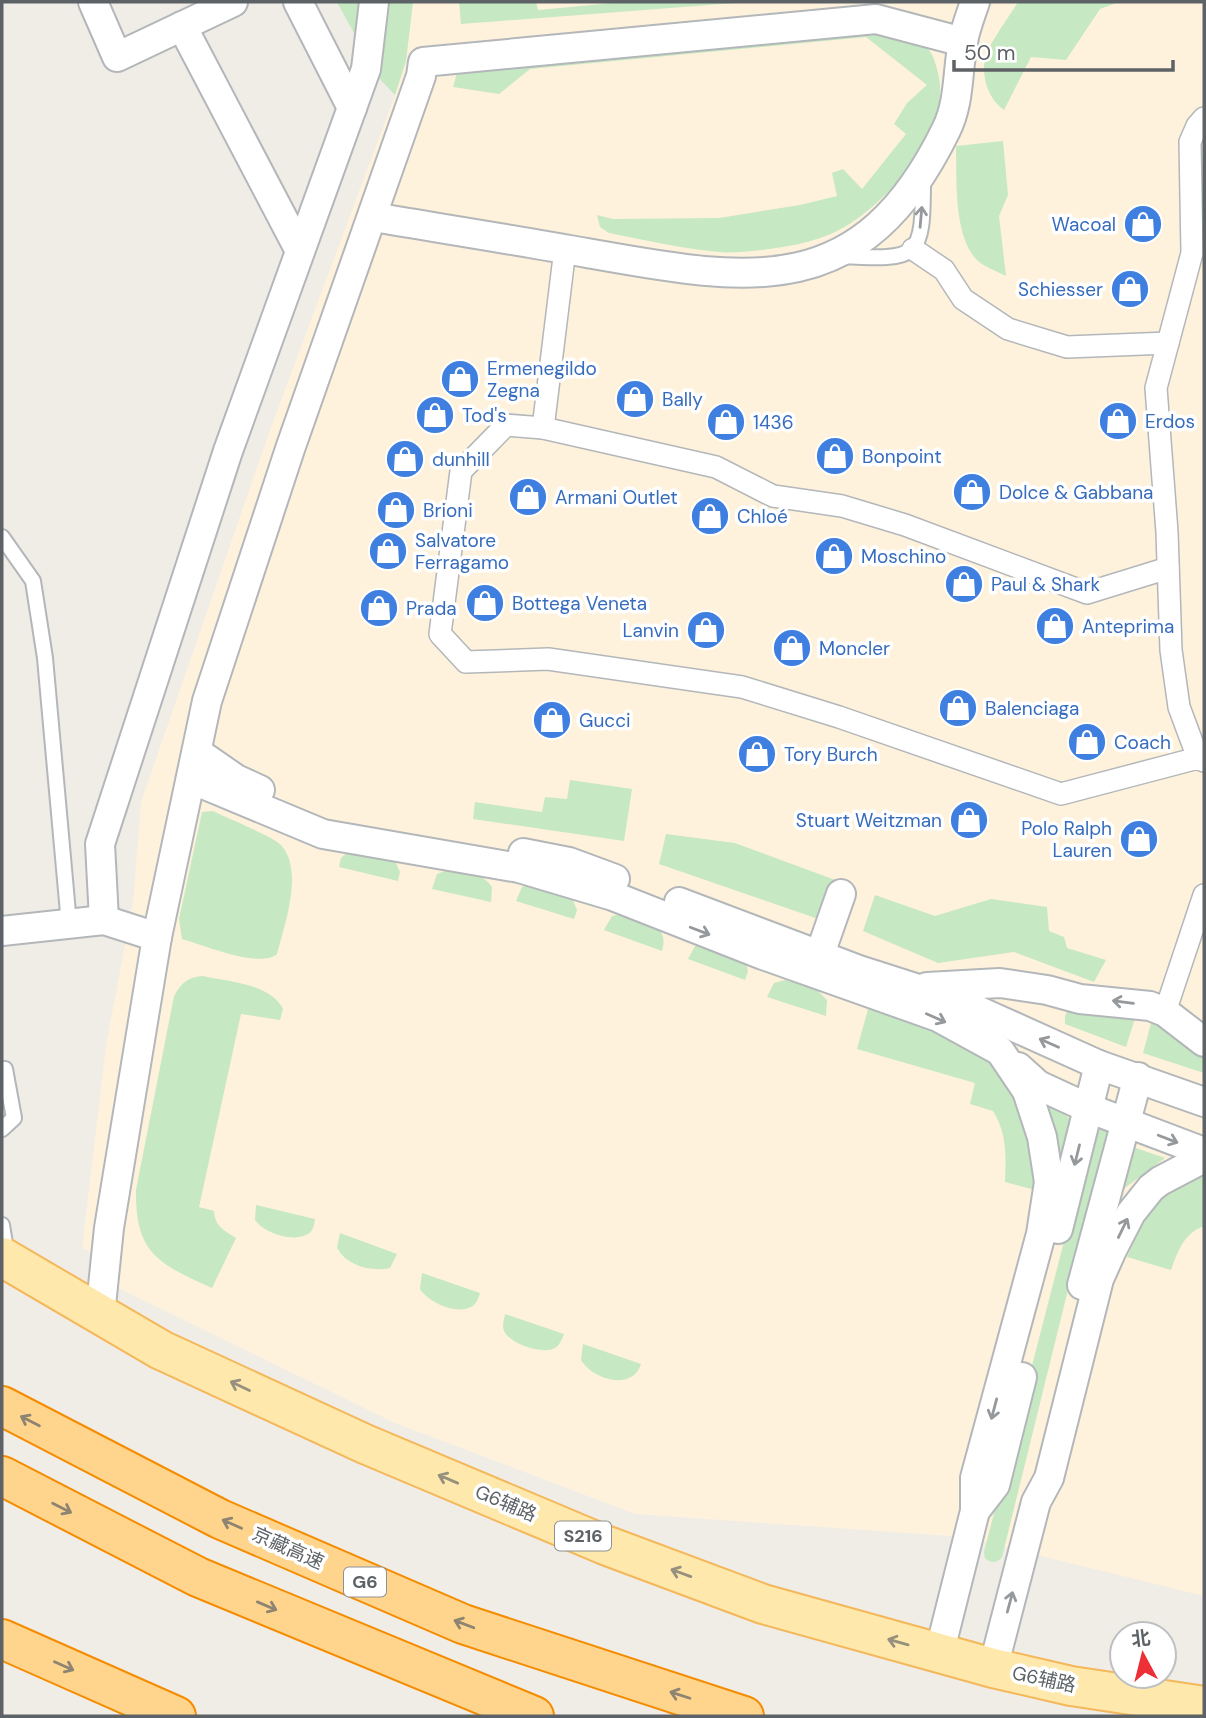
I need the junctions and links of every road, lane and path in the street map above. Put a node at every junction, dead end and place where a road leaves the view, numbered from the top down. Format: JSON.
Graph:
{"nodes":[{"id":1,"x":93,"y":2,"type":"edge"},
{"id":2,"x":233,"y":2,"type":"edge"},
{"id":3,"x":298,"y":2,"type":"edge"},
{"id":4,"x":374,"y":2,"type":"edge"},
{"id":5,"x":975,"y":2,"type":"edge"},
{"id":6,"x":182,"y":26,"type":"junction"},
{"id":7,"x":963,"y":41,"type":"junction"},
{"id":8,"x":352,"y":108,"type":"junction"},
{"id":9,"x":1204,"y":118,"type":"edge"},
{"id":10,"x":923,"y":170,"type":"junction"},
{"id":11,"x":373,"y":217,"type":"junction"},
{"id":12,"x":565,"y":249,"type":"junction"},
{"id":13,"x":913,"y":249,"type":"junction"},
{"id":14,"x":300,"y":251,"type":"junction"},
{"id":15,"x":832,"y":256,"type":"junction"},
{"id":16,"x":1168,"y":343,"type":"junction"},
{"id":17,"x":543,"y":428,"type":"junction"},
{"id":18,"x":2,"y":537,"type":"edge"},
{"id":19,"x":1168,"y":568,"type":"junction"},
{"id":20,"x":197,"y":752,"type":"junction"},
{"id":21,"x":1201,"y":760,"type":"edge"},
{"id":22,"x":191,"y":779,"type":"junction"},
{"id":23,"x":841,"y":894,"type":"dead end"},
{"id":24,"x":1204,"y":895,"type":"edge"},
{"id":25,"x":104,"y":920,"type":"junction"},
{"id":26,"x":69,"y":924,"type":"junction"},
{"id":27,"x":2,"y":931,"type":"edge"},
{"id":28,"x":157,"y":937,"type":"junction"},
{"id":29,"x":816,"y":964,"type":"junction"},
{"id":30,"x":914,"y":988,"type":"junction"},
{"id":31,"x":1165,"y":1012,"type":"junction"},
{"id":32,"x":1204,"y":1042,"type":"edge"},
{"id":33,"x":1000,"y":1051,"type":"junction"},
{"id":34,"x":1099,"y":1065,"type":"junction"},
{"id":35,"x":5,"y":1069,"type":"dead end"},
{"id":36,"x":1138,"y":1077,"type":"junction"},
{"id":37,"x":1204,"y":1101,"type":"edge"},
{"id":38,"x":1088,"y":1108,"type":"junction"},
{"id":39,"x":1124,"y":1122,"type":"junction"},
{"id":40,"x":2,"y":1129,"type":"edge"},
{"id":41,"x":1204,"y":1152,"type":"edge"},
{"id":42,"x":1204,"y":1158,"type":"edge"},
{"id":43,"x":4,"y":1248,"type":"edge"},
{"id":44,"x":100,"y":1315,"type":"junction"},
{"id":45,"x":2,"y":1406,"type":"edge"},
{"id":46,"x":2,"y":1476,"type":"edge"},
{"id":47,"x":1036,"y":1502,"type":"junction"},
{"id":48,"x":975,"y":1511,"type":"junction"},
{"id":49,"x":2,"y":1639,"type":"edge"},
{"id":50,"x":939,"y":1654,"type":"junction"},
{"id":51,"x":993,"y":1668,"type":"junction"},
{"id":52,"x":1204,"y":1706,"type":"edge"},
{"id":53,"x":176,"y":1716,"type":"edge"},
{"id":54,"x":534,"y":1716,"type":"edge"},
{"id":55,"x":744,"y":1716,"type":"edge"}],
"edges":[{"from":1,"to":6,"type":"street"},
{"from":2,"to":6,"type":"street"},
{"from":3,"to":8,"type":"street"},
{"from":4,"to":8,"type":"street"},
{"from":5,"to":7,"type":"street"},
{"from":6,"to":14,"type":"street"},
{"from":7,"to":10,"type":"street"},
{"from":7,"to":11,"type":"street"},
{"from":8,"to":14,"type":"street"},
{"from":9,"to":16,"type":"street"},
{"from":13,"to":10,"type":"lane","one_way":true},
{"from":10,"to":15,"type":"street"},
{"from":11,"to":12,"type":"street"},
{"from":11,"to":20,"type":"street"},
{"from":12,"to":15,"type":"street"},
{"from":12,"to":17,"type":"street"},
{"from":13,"to":15,"type":"lane"},
{"from":13,"to":16,"type":"street"},
{"from":14,"to":25,"type":"street"},
{"from":16,"to":19,"type":"street"},
{"from":17,"to":19,"type":"street"},
{"from":17,"to":21,"type":"street"},
{"from":18,"to":26,"type":"lane"},
{"from":19,"to":21,"type":"street"},
{"from":20,"to":22,"type":"street"},
{"from":20,"to":29,"type":"street"},
{"from":22,"to":28,"type":"street"},
{"from":22,"to":29,"type":"street","one_way":true},
{"from":23,"to":29,"type":"street"},
{"from":24,"to":31,"type":"street"},
{"from":25,"to":26,"type":"street"},
{"from":25,"to":28,"type":"street"},
{"from":26,"to":27,"type":"street"},
{"from":28,"to":44,"type":"street"},
{"from":29,"to":30,"type":"street"},
{"from":29,"to":33,"type":"street","one_way":true},
{"from":31,"to":30,"type":"street","one_way":true},
{"from":34,"to":30,"type":"street","one_way":true},
{"from":31,"to":32,"type":"street"},
{"from":33,"to":38,"type":"street"},
{"from":33,"to":48,"type":"street","one_way":true},
{"from":34,"to":36,"type":"street"},
{"from":34,"to":38,"type":"street"},
{"from":35,"to":40,"type":"lane"},
{"from":36,"to":37,"type":"street"},
{"from":36,"to":39,"type":"street"},
{"from":38,"to":39,"type":"street"},
{"from":38,"to":48,"type":"street","one_way":true},
{"from":39,"to":41,"type":"street","one_way":true},
{"from":39,"to":47,"type":"street"},
{"from":47,"to":42,"type":"street","one_way":true},
{"from":43,"to":44,"type":"main road","name":"G6辅路","number":"S216"},
{"from":50,"to":44,"type":"main road","name":"G6辅路","number":"S216","one_way":true},
{"from":55,"to":45,"type":"highway","name":"京藏高速","number":"G6","one_way":true},
{"from":46,"to":54,"type":"highway","one_way":true},
{"from":51,"to":47,"type":"street","one_way":true},
{"from":48,"to":50,"type":"street"},
{"from":49,"to":53,"type":"highway","one_way":true},
{"from":50,"to":51,"type":"main road","name":"G6辅路","number":"S216"},
{"from":51,"to":52,"type":"main road","name":"G6辅路","number":"S216"}]}
